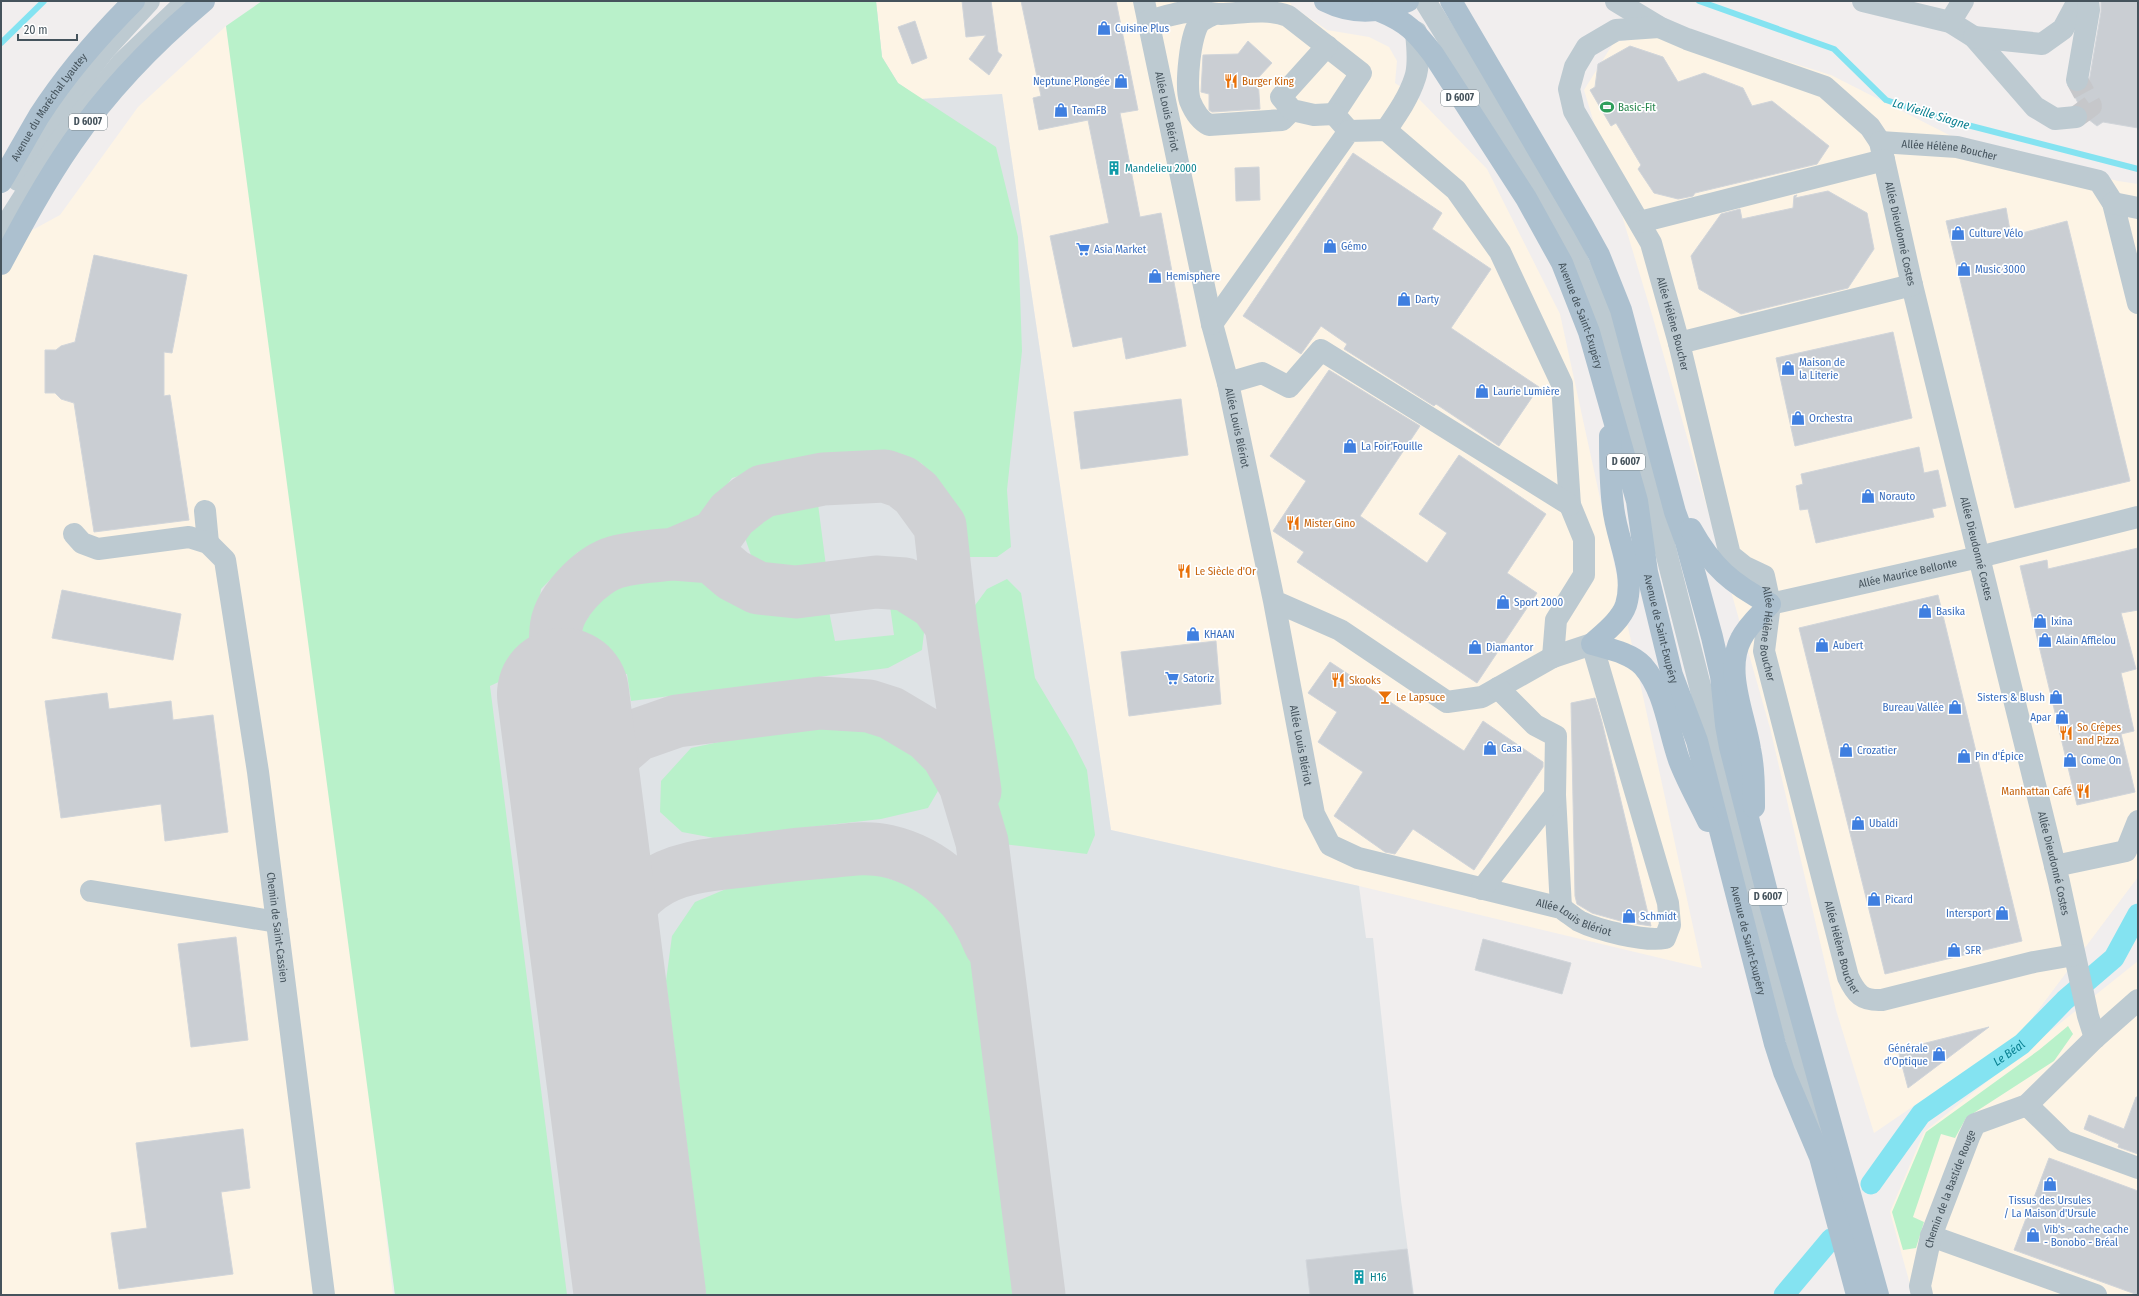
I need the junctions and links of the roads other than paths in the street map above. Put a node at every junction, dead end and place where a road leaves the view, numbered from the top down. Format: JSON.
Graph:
{"nodes":[{"id":1,"x":134,"y":1,"type":"edge"},
{"id":2,"x":149,"y":1,"type":"edge"},
{"id":3,"x":186,"y":1,"type":"edge"},
{"id":4,"x":204,"y":1,"type":"edge"},
{"id":5,"x":1325,"y":1,"type":"edge"},
{"id":6,"x":1408,"y":1,"type":"edge"},
{"id":7,"x":1425,"y":1,"type":"edge"},
{"id":8,"x":1450,"y":1,"type":"edge"},
{"id":9,"x":1616,"y":1,"type":"edge"},
{"id":10,"x":1863,"y":1,"type":"edge"},
{"id":11,"x":1963,"y":1,"type":"edge"},
{"id":12,"x":2078,"y":1,"type":"edge"},
{"id":13,"x":2088,"y":1,"type":"edge"},
{"id":14,"x":1258,"y":6,"type":"edge"},
{"id":15,"x":1177,"y":8,"type":"edge"},
{"id":16,"x":1146,"y":11,"type":"edge"},
{"id":17,"x":1380,"y":11,"type":"junction"},
{"id":18,"x":1214,"y":14,"type":"junction"},
{"id":19,"x":1950,"y":22,"type":"junction"},
{"id":20,"x":1659,"y":26,"type":"junction"},
{"id":21,"x":1416,"y":32,"type":"junction"},
{"id":22,"x":1974,"y":37,"type":"junction"},
{"id":23,"x":1327,"y":46,"type":"junction"},
{"id":24,"x":1433,"y":54,"type":"junction"},
{"id":25,"x":2077,"y":80,"type":"tunnel mouth"},
{"id":26,"x":1481,"y":91,"type":"junction"},
{"id":27,"x":1292,"y":110,"type":"junction"},
{"id":28,"x":1334,"y":114,"type":"junction"},
{"id":29,"x":40,"y":116,"type":"junction"},
{"id":30,"x":2076,"y":117,"type":"tunnel mouth"},
{"id":31,"x":1386,"y":130,"type":"junction"},
{"id":32,"x":1349,"y":131,"type":"junction"},
{"id":33,"x":1882,"y":151,"type":"junction"},
{"id":34,"x":1,"y":169,"type":"edge"},
{"id":35,"x":1,"y":182,"type":"edge"},
{"id":36,"x":2113,"y":203,"type":"junction"},
{"id":37,"x":2138,"y":208,"type":"edge"},
{"id":38,"x":1,"y":219,"type":"edge"},
{"id":39,"x":1640,"y":222,"type":"junction"},
{"id":40,"x":1,"y":233,"type":"edge"},
{"id":41,"x":1,"y":264,"type":"edge"},
{"id":42,"x":1912,"y":286,"type":"junction"},
{"id":43,"x":2138,"y":303,"type":"edge"},
{"id":44,"x":1212,"y":324,"type":"junction"},
{"id":45,"x":1679,"y":343,"type":"junction"},
{"id":46,"x":1228,"y":383,"type":"junction"},
{"id":47,"x":1610,"y":408,"type":"junction"},
{"id":48,"x":1671,"y":495,"type":"junction"},
{"id":49,"x":1570,"y":505,"type":"junction"},
{"id":50,"x":205,"y":511,"type":"dead end"},
{"id":51,"x":2138,"y":517,"type":"edge"},
{"id":52,"x":74,"y":534,"type":"dead end"},
{"id":53,"x":208,"y":543,"type":"junction"},
{"id":54,"x":1979,"y":557,"type":"junction"},
{"id":55,"x":1274,"y":601,"type":"junction"},
{"id":56,"x":1770,"y":604,"type":"junction"},
{"id":57,"x":1592,"y":644,"type":"junction"},
{"id":58,"x":1554,"y":656,"type":"junction"},
{"id":59,"x":1498,"y":688,"type":"junction"},
{"id":60,"x":1700,"y":688,"type":"junction"},
{"id":61,"x":1555,"y":795,"type":"junction"},
{"id":62,"x":1712,"y":803,"type":"junction"},
{"id":63,"x":2138,"y":821,"type":"edge"},
{"id":64,"x":1756,"y":848,"type":"junction"},
{"id":65,"x":1724,"y":852,"type":"junction"},
{"id":66,"x":2055,"y":866,"type":"junction"},
{"id":67,"x":1482,"y":889,"type":"junction"},
{"id":68,"x":91,"y":891,"type":"dead end"},
{"id":69,"x":1561,"y":908,"type":"junction"},
{"id":70,"x":277,"y":922,"type":"junction"},
{"id":71,"x":2076,"y":965,"type":"junction"},
{"id":72,"x":2138,"y":1000,"type":"edge"},
{"id":73,"x":2095,"y":1038,"type":"junction"},
{"id":74,"x":2027,"y":1105,"type":"junction"},
{"id":75,"x":2138,"y":1168,"type":"edge"},
{"id":76,"x":1931,"y":1236,"type":"junction"},
{"id":77,"x":324,"y":1295,"type":"edge"},
{"id":78,"x":1857,"y":1295,"type":"edge"},
{"id":79,"x":1868,"y":1295,"type":"edge"},
{"id":80,"x":1878,"y":1295,"type":"edge"},
{"id":81,"x":1922,"y":1295,"type":"edge"},
{"id":82,"x":2096,"y":1295,"type":"edge"}],
"edges":[{"from":1,"to":29,"type":"main road","name":"Avenue du Maréchal Lyautey"},
{"from":2,"to":38,"type":"street"},
{"from":3,"to":40,"type":"street"},
{"from":4,"to":41,"type":"main road","number":"D 6007"},
{"from":5,"to":17,"type":"main road"},
{"from":6,"to":17,"type":"main road"},
{"from":7,"to":26,"type":"street"},
{"from":8,"to":48,"type":"main road","number":"D 6007"},
{"from":9,"to":20,"type":"street"},
{"from":10,"to":19,"type":"street"},
{"from":11,"to":19,"type":"street"},
{"from":12,"to":22,"type":"street"},
{"from":13,"to":25,"type":"street"},
{"from":14,"to":18,"type":"street"},
{"from":14,"to":23,"type":"street"},
{"from":15,"to":16,"type":"street"},
{"from":15,"to":18,"type":"street"},
{"from":16,"to":44,"type":"street","name":"Allée Louis Blériot"},
{"from":17,"to":21,"type":"main road","name":"Avenue de Saint-Exupéry","number":"D 6007"},
{"from":18,"to":27,"type":"street"},
{"from":19,"to":22,"type":"street"},
{"from":20,"to":33,"type":"street"},
{"from":20,"to":39,"type":"street","name":"Allée Hélène Boucher"},
{"from":21,"to":24,"type":"main road","name":"Avenue de Saint-Exupéry","number":"D 6007"},
{"from":21,"to":31,"type":"street"},
{"from":22,"to":30,"type":"street"},
{"from":23,"to":27,"type":"street"},
{"from":23,"to":28,"type":"street"},
{"from":24,"to":26,"type":"street"},
{"from":24,"to":47,"type":"main road","name":"Avenue de Saint-Exupéry","number":"D 6007"},
{"from":26,"to":60,"type":"street"},
{"from":27,"to":28,"type":"street"},
{"from":28,"to":32,"type":"street"},
{"from":29,"to":34,"type":"street"},
{"from":29,"to":35,"type":"main road","name":"Avenue du Maréchal Lyautey"},
{"from":31,"to":32,"type":"street"},
{"from":31,"to":49,"type":"street"},
{"from":32,"to":44,"type":"street"},
{"from":33,"to":36,"type":"street","name":"Allée Hélène Boucher"},
{"from":33,"to":39,"type":"street","name":"Allée Hélène Boucher"},
{"from":33,"to":42,"type":"street","name":"Allée Dieudonné Costes"},
{"from":36,"to":37,"type":"street"},
{"from":36,"to":43,"type":"street","name":"Allée Hélène Boucher"},
{"from":39,"to":45,"type":"street","name":"Allée Hélène Boucher"},
{"from":42,"to":45,"type":"street"},
{"from":42,"to":54,"type":"street","name":"Allée Dieudonné Costes"},
{"from":44,"to":46,"type":"street","name":"Allée Louis Blériot"},
{"from":45,"to":56,"type":"street","name":"Allée Hélène Boucher"},
{"from":46,"to":49,"type":"street"},
{"from":46,"to":55,"type":"street","name":"Allée Louis Blériot"},
{"from":47,"to":57,"type":"main road"},
{"from":47,"to":62,"type":"main road","name":"Avenue de Saint-Exupéry","number":"D 6007"},
{"from":48,"to":56,"type":"main road"},
{"from":48,"to":64,"type":"main road","number":"D 6007"},
{"from":49,"to":58,"type":"street"},
{"from":50,"to":53,"type":"street"},
{"from":51,"to":54,"type":"street","name":"Allée Maurice Bellonte"},
{"from":52,"to":53,"type":"street"},
{"from":53,"to":70,"type":"street","name":"Chemin de Saint-Cassien"},
{"from":54,"to":56,"type":"street","name":"Allée Maurice Bellonte"},
{"from":54,"to":66,"type":"street","name":"Allée Dieudonné Costes"},
{"from":55,"to":59,"type":"street"},
{"from":55,"to":67,"type":"street","name":"Allée Louis Blériot"},
{"from":56,"to":64,"type":"main road"},
{"from":56,"to":71,"type":"street","name":"Allée Hélène Boucher"},
{"from":57,"to":58,"type":"street"},
{"from":57,"to":65,"type":"main road"},
{"from":57,"to":69,"type":"street","name":"Allée Louis Blériot"},
{"from":58,"to":59,"type":"street"},
{"from":59,"to":61,"type":"street"},
{"from":60,"to":62,"type":"street"},
{"from":60,"to":79,"type":"street"},
{"from":61,"to":67,"type":"street"},
{"from":61,"to":69,"type":"street"},
{"from":62,"to":65,"type":"main road","name":"Avenue de Saint-Exupéry","number":"D 6007"},
{"from":63,"to":66,"type":"street"},
{"from":64,"to":80,"type":"main road","number":"D 6007"},
{"from":65,"to":78,"type":"main road","name":"Avenue de Saint-Exupéry","number":"D 6007"},
{"from":66,"to":71,"type":"street","name":"Allée Dieudonné Costes"},
{"from":67,"to":69,"type":"street","name":"Allée Louis Blériot"},
{"from":68,"to":70,"type":"street"},
{"from":70,"to":77,"type":"street","name":"Chemin de Saint-Cassien"},
{"from":71,"to":73,"type":"street","name":"Allée Dieudonné Costes"},
{"from":72,"to":73,"type":"street","name":"Chemin de la Bastide Rouge"},
{"from":73,"to":74,"type":"street","name":"Chemin de la Bastide Rouge"},
{"from":74,"to":75,"type":"street"},
{"from":74,"to":76,"type":"street","name":"Chemin de la Bastide Rouge"},
{"from":76,"to":81,"type":"street","name":"Chemin de la Bastide Rouge"},
{"from":76,"to":82,"type":"street"}]}
